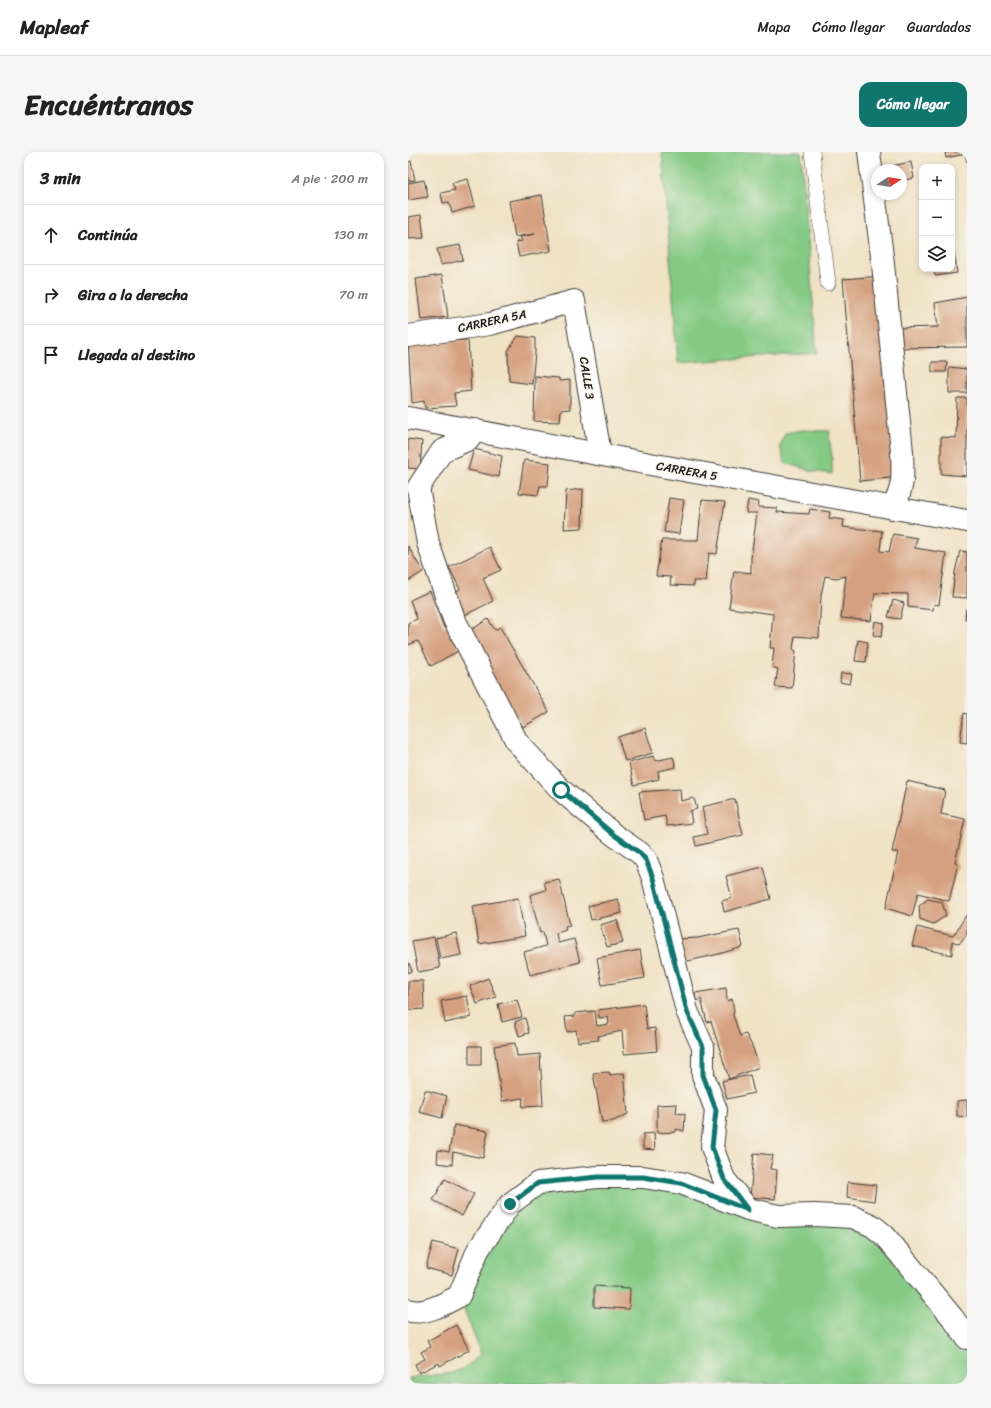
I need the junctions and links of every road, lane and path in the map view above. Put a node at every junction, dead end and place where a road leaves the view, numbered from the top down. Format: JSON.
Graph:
{"nodes":[{"id":1,"x":812,"y":152,"type":"edge"},
{"id":2,"x":869,"y":152,"type":"edge"},
{"id":3,"x":828,"y":283,"type":"dead end"},
{"id":4,"x":574,"y":301,"type":"joint"},
{"id":5,"x":408,"y":336,"type":"edge"},
{"id":6,"x":408,"y":418,"type":"edge"},
{"id":7,"x":475,"y":430,"type":"junction"},
{"id":8,"x":600,"y":454,"type":"junction"},
{"id":9,"x":892,"y":508,"type":"junction"},
{"id":10,"x":967,"y":521,"type":"edge"},
{"id":11,"x":748,"y":1210,"type":"junction"},
{"id":12,"x":408,"y":1310,"type":"edge"},
{"id":13,"x":967,"y":1338,"type":"edge"}],
"edges":[{"from":1,"to":3,"type":"lane"},
{"from":2,"to":9,"type":"street"},
{"from":4,"to":5,"type":"street","name":"CARRERA 5A"},
{"from":4,"to":8,"type":"street","name":"CALLE 3"},
{"from":6,"to":7,"type":"street","name":"CARRERA 5"},
{"from":7,"to":8,"type":"street","name":"CARRERA 5"},
{"from":7,"to":11,"type":"street"},
{"from":8,"to":9,"type":"street","name":"CARRERA 5"},
{"from":9,"to":10,"type":"street","name":"CARRERA 5"},
{"from":11,"to":12,"type":"street"},
{"from":11,"to":13,"type":"street"}]}
